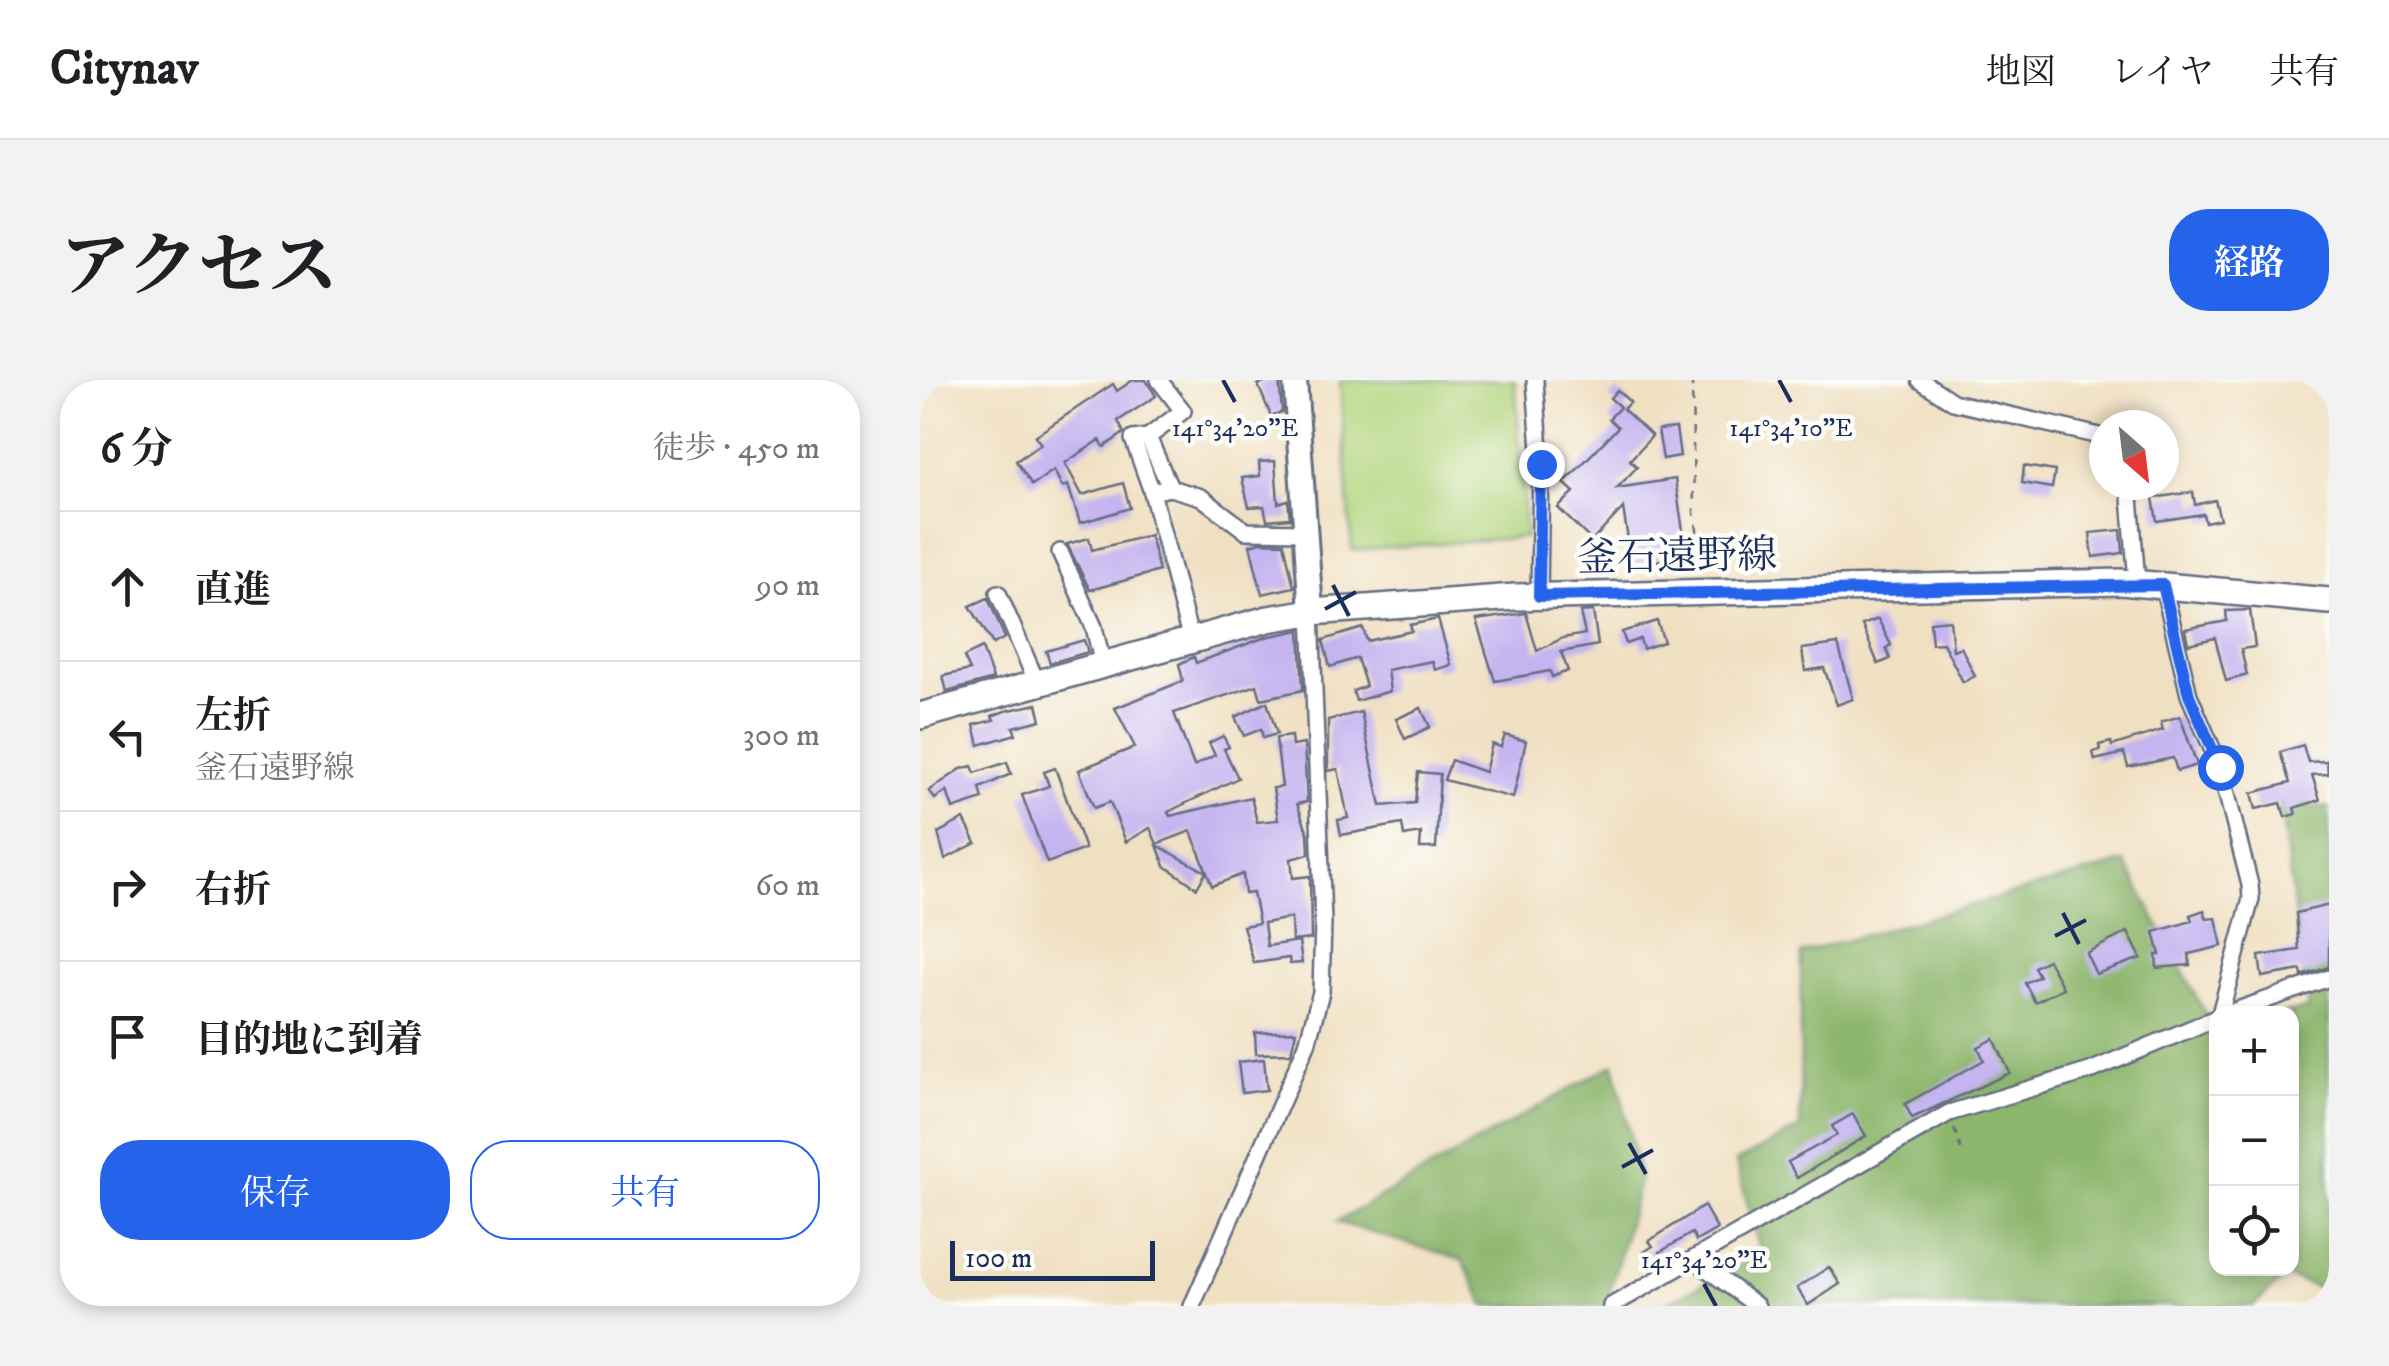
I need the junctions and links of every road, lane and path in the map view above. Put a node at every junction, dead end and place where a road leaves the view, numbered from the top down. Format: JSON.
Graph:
{"nodes":[{"id":1,"x":1159,"y":380,"type":"edge"},
{"id":2,"x":1295,"y":380,"type":"edge"},
{"id":3,"x":1535,"y":380,"type":"edge"},
{"id":4,"x":1692,"y":380,"type":"edge"},
{"id":5,"x":1920,"y":380,"type":"edge"},
{"id":6,"x":2089,"y":434,"type":"edge"},
{"id":7,"x":1148,"y":437,"type":"junction"},
{"id":8,"x":1170,"y":488,"type":"junction"},
{"id":9,"x":1152,"y":492,"type":"junction"},
{"id":10,"x":2132,"y":500,"type":"edge"},
{"id":11,"x":1306,"y":532,"type":"junction"},
{"id":12,"x":1060,"y":552,"type":"dead end"},
{"id":13,"x":2150,"y":584,"type":"junction"},
{"id":14,"x":1707,"y":592,"type":"junction"},
{"id":15,"x":998,"y":593,"type":"dead end"},
{"id":16,"x":1539,"y":596,"type":"junction"},
{"id":17,"x":2329,"y":601,"type":"edge"},
{"id":18,"x":1311,"y":612,"type":"junction"},
{"id":19,"x":1191,"y":640,"type":"junction"},
{"id":20,"x":1103,"y":665,"type":"junction"},
{"id":21,"x":1037,"y":684,"type":"junction"},
{"id":22,"x":920,"y":716,"type":"edge"},
{"id":23,"x":2329,"y":978,"type":"edge"},
{"id":24,"x":2223,"y":1006,"type":"edge"},
{"id":25,"x":2247,"y":1006,"type":"edge"},
{"id":26,"x":2209,"y":1020,"type":"edge"},
{"id":27,"x":1948,"y":1113,"type":"junction"},
{"id":28,"x":1961,"y":1149,"type":"dead end"},
{"id":29,"x":1700,"y":1256,"type":"junction"},
{"id":30,"x":1192,"y":1306,"type":"edge"},
{"id":31,"x":1611,"y":1306,"type":"edge"},
{"id":32,"x":1757,"y":1306,"type":"edge"}],
"edges":[{"from":1,"to":7,"type":"street"},
{"from":2,"to":11,"type":"street"},
{"from":3,"to":16,"type":"street"},
{"from":4,"to":14,"type":"path"},
{"from":5,"to":6,"type":"street"},
{"from":7,"to":8,"type":"street"},
{"from":7,"to":9,"type":"street"},
{"from":8,"to":9,"type":"street"},
{"from":8,"to":11,"type":"street"},
{"from":9,"to":19,"type":"street"},
{"from":10,"to":13,"type":"street"},
{"from":11,"to":18,"type":"street"},
{"from":12,"to":20,"type":"street"},
{"from":13,"to":14,"type":"main road","name":"釜石遠野線"},
{"from":13,"to":17,"type":"main road","name":"釜石遠野線"},
{"from":13,"to":24,"type":"street"},
{"from":14,"to":16,"type":"main road","name":"釜石遠野線"},
{"from":15,"to":21,"type":"street"},
{"from":16,"to":18,"type":"main road","name":"釜石遠野線"},
{"from":18,"to":19,"type":"main road","name":"釜石遠野線"},
{"from":18,"to":30,"type":"street"},
{"from":19,"to":20,"type":"main road","name":"釜石遠野線"},
{"from":20,"to":21,"type":"main road","name":"釜石遠野線"},
{"from":21,"to":22,"type":"main road","name":"釜石遠野線"},
{"from":23,"to":25,"type":"street"},
{"from":26,"to":27,"type":"street"},
{"from":27,"to":28,"type":"path"},
{"from":27,"to":29,"type":"street"},
{"from":29,"to":31,"type":"street"},
{"from":29,"to":32,"type":"street"}]}
